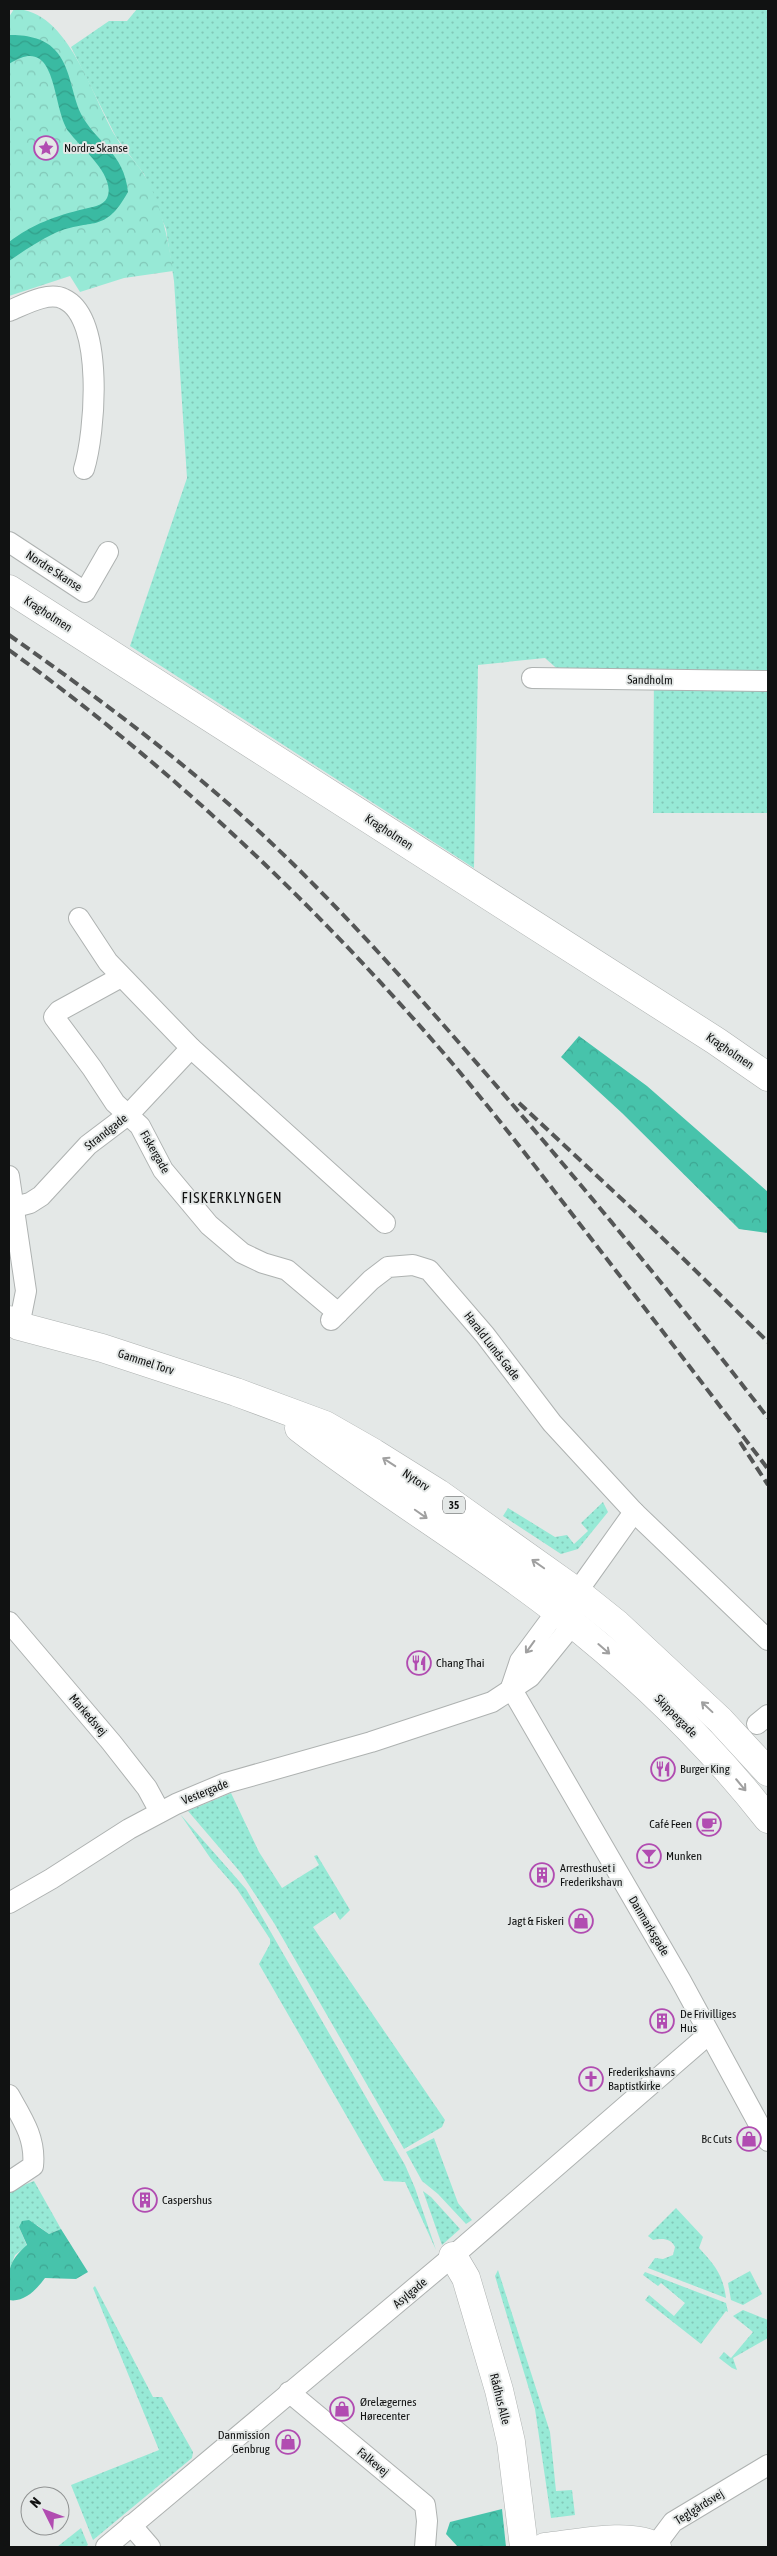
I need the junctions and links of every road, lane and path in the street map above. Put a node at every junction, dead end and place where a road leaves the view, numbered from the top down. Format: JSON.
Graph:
{"nodes":[{"id":1,"x":9,"y":311,"type":"edge"},
{"id":2,"x":84,"y":469,"type":"dead end"},
{"id":3,"x":9,"y":542,"type":"edge"},
{"id":4,"x":108,"y":552,"type":"dead end"},
{"id":5,"x":9,"y":589,"type":"edge"},
{"id":6,"x":532,"y":678,"type":"dead end"},
{"id":7,"x":768,"y":681,"type":"edge"},
{"id":8,"x":79,"y":918,"type":"dead end"},
{"id":9,"x":121,"y":977,"type":"junction"},
{"id":10,"x":191,"y":1048,"type":"junction"},
{"id":11,"x":768,"y":1077,"type":"edge"},
{"id":12,"x":129,"y":1114,"type":"junction"},
{"id":13,"x":9,"y":1176,"type":"edge"},
{"id":14,"x":15,"y":1208,"type":"junction"},
{"id":15,"x":385,"y":1223,"type":"dead end"},
{"id":16,"x":16,"y":1265,"type":"edge"},
{"id":17,"x":334,"y":1316,"type":"joint"},
{"id":18,"x":12,"y":1325,"type":"edge"},
{"id":19,"x":320,"y":1433,"type":"junction"},
{"id":20,"x":634,"y":1512,"type":"junction"},
{"id":21,"x":577,"y":1592,"type":"junction"},
{"id":22,"x":565,"y":1617,"type":"junction"},
{"id":23,"x":9,"y":1622,"type":"edge"},
{"id":24,"x":768,"y":1640,"type":"edge"},
{"id":25,"x":512,"y":1688,"type":"junction"},
{"id":26,"x":768,"y":1772,"type":"edge"},
{"id":27,"x":160,"y":1812,"type":"junction"},
{"id":28,"x":768,"y":1819,"type":"edge"},
{"id":29,"x":9,"y":1903,"type":"edge"},
{"id":30,"x":709,"y":2034,"type":"junction"},
{"id":31,"x":9,"y":2095,"type":"edge"},
{"id":32,"x":768,"y":2141,"type":"edge"},
{"id":33,"x":9,"y":2182,"type":"edge"},
{"id":34,"x":453,"y":2256,"type":"junction"},
{"id":35,"x":289,"y":2392,"type":"junction"},
{"id":36,"x":768,"y":2465,"type":"edge"},
{"id":37,"x":131,"y":2525,"type":"junction"},
{"id":38,"x":656,"y":2546,"type":"edge"},
{"id":39,"x":106,"y":2547,"type":"edge"},
{"id":40,"x":150,"y":2547,"type":"edge"},
{"id":41,"x":425,"y":2547,"type":"edge"},
{"id":42,"x":524,"y":2547,"type":"edge"},
{"id":43,"x":545,"y":2547,"type":"edge"}],
"edges":[{"from":1,"to":2,"type":"street"},
{"from":3,"to":4,"type":"street","name":"Nordre Skanse"},
{"from":5,"to":11,"type":"main road","name":"Kragholmen"},
{"from":6,"to":7,"type":"street","name":"Sandholm"},
{"from":8,"to":9,"type":"street"},
{"from":9,"to":10,"type":"street"},
{"from":9,"to":12,"type":"street","name":"Fiskergade"},
{"from":10,"to":12,"type":"street","name":"Strandgade"},
{"from":10,"to":15,"type":"street"},
{"from":12,"to":14,"type":"street","name":"Strandgade"},
{"from":12,"to":17,"type":"street","name":"Fiskergade"},
{"from":13,"to":14,"type":"street"},
{"from":14,"to":16,"type":"street"},
{"from":16,"to":18,"type":"street"},
{"from":17,"to":20,"type":"street","name":"Harald Lunds Gade"},
{"from":18,"to":19,"type":"main road","name":"Gammel Torv","number":"35"},
{"from":21,"to":19,"type":"main road","name":"Nytorv","number":"35","one_way":true},
{"from":19,"to":22,"type":"main road","name":"Nytorv","number":"35","one_way":true},
{"from":20,"to":21,"type":"street"},
{"from":20,"to":24,"type":"street","name":"Harald Lunds Gade"},
{"from":21,"to":22,"type":"street"},
{"from":26,"to":21,"type":"main road","number":"35","one_way":true},
{"from":22,"to":25,"type":"street"},
{"from":22,"to":28,"type":"main road","name":"Skippergade","number":"35","one_way":true},
{"from":23,"to":27,"type":"street","name":"Markedsvej"},
{"from":25,"to":27,"type":"street","name":"Vestergade"},
{"from":25,"to":30,"type":"street","name":"Danmarksgade"},
{"from":27,"to":29,"type":"street","name":"Vestergade"},
{"from":30,"to":32,"type":"street","name":"Danmarksgade"},
{"from":30,"to":34,"type":"street","name":"Asylgade"},
{"from":31,"to":33,"type":"street"},
{"from":34,"to":35,"type":"street","name":"Asylgade"},
{"from":34,"to":42,"type":"main road","name":"Rådhus Alle"},
{"from":35,"to":37,"type":"street","name":"Asylgade"},
{"from":35,"to":41,"type":"street","name":"Falkevej"},
{"from":36,"to":38,"type":"street","name":"Teglgårdsvej"},
{"from":37,"to":39,"type":"street","name":"Asylgade"},
{"from":37,"to":40,"type":"street"},
{"from":38,"to":43,"type":"main road","name":"Teglgårdsvej"}]}
